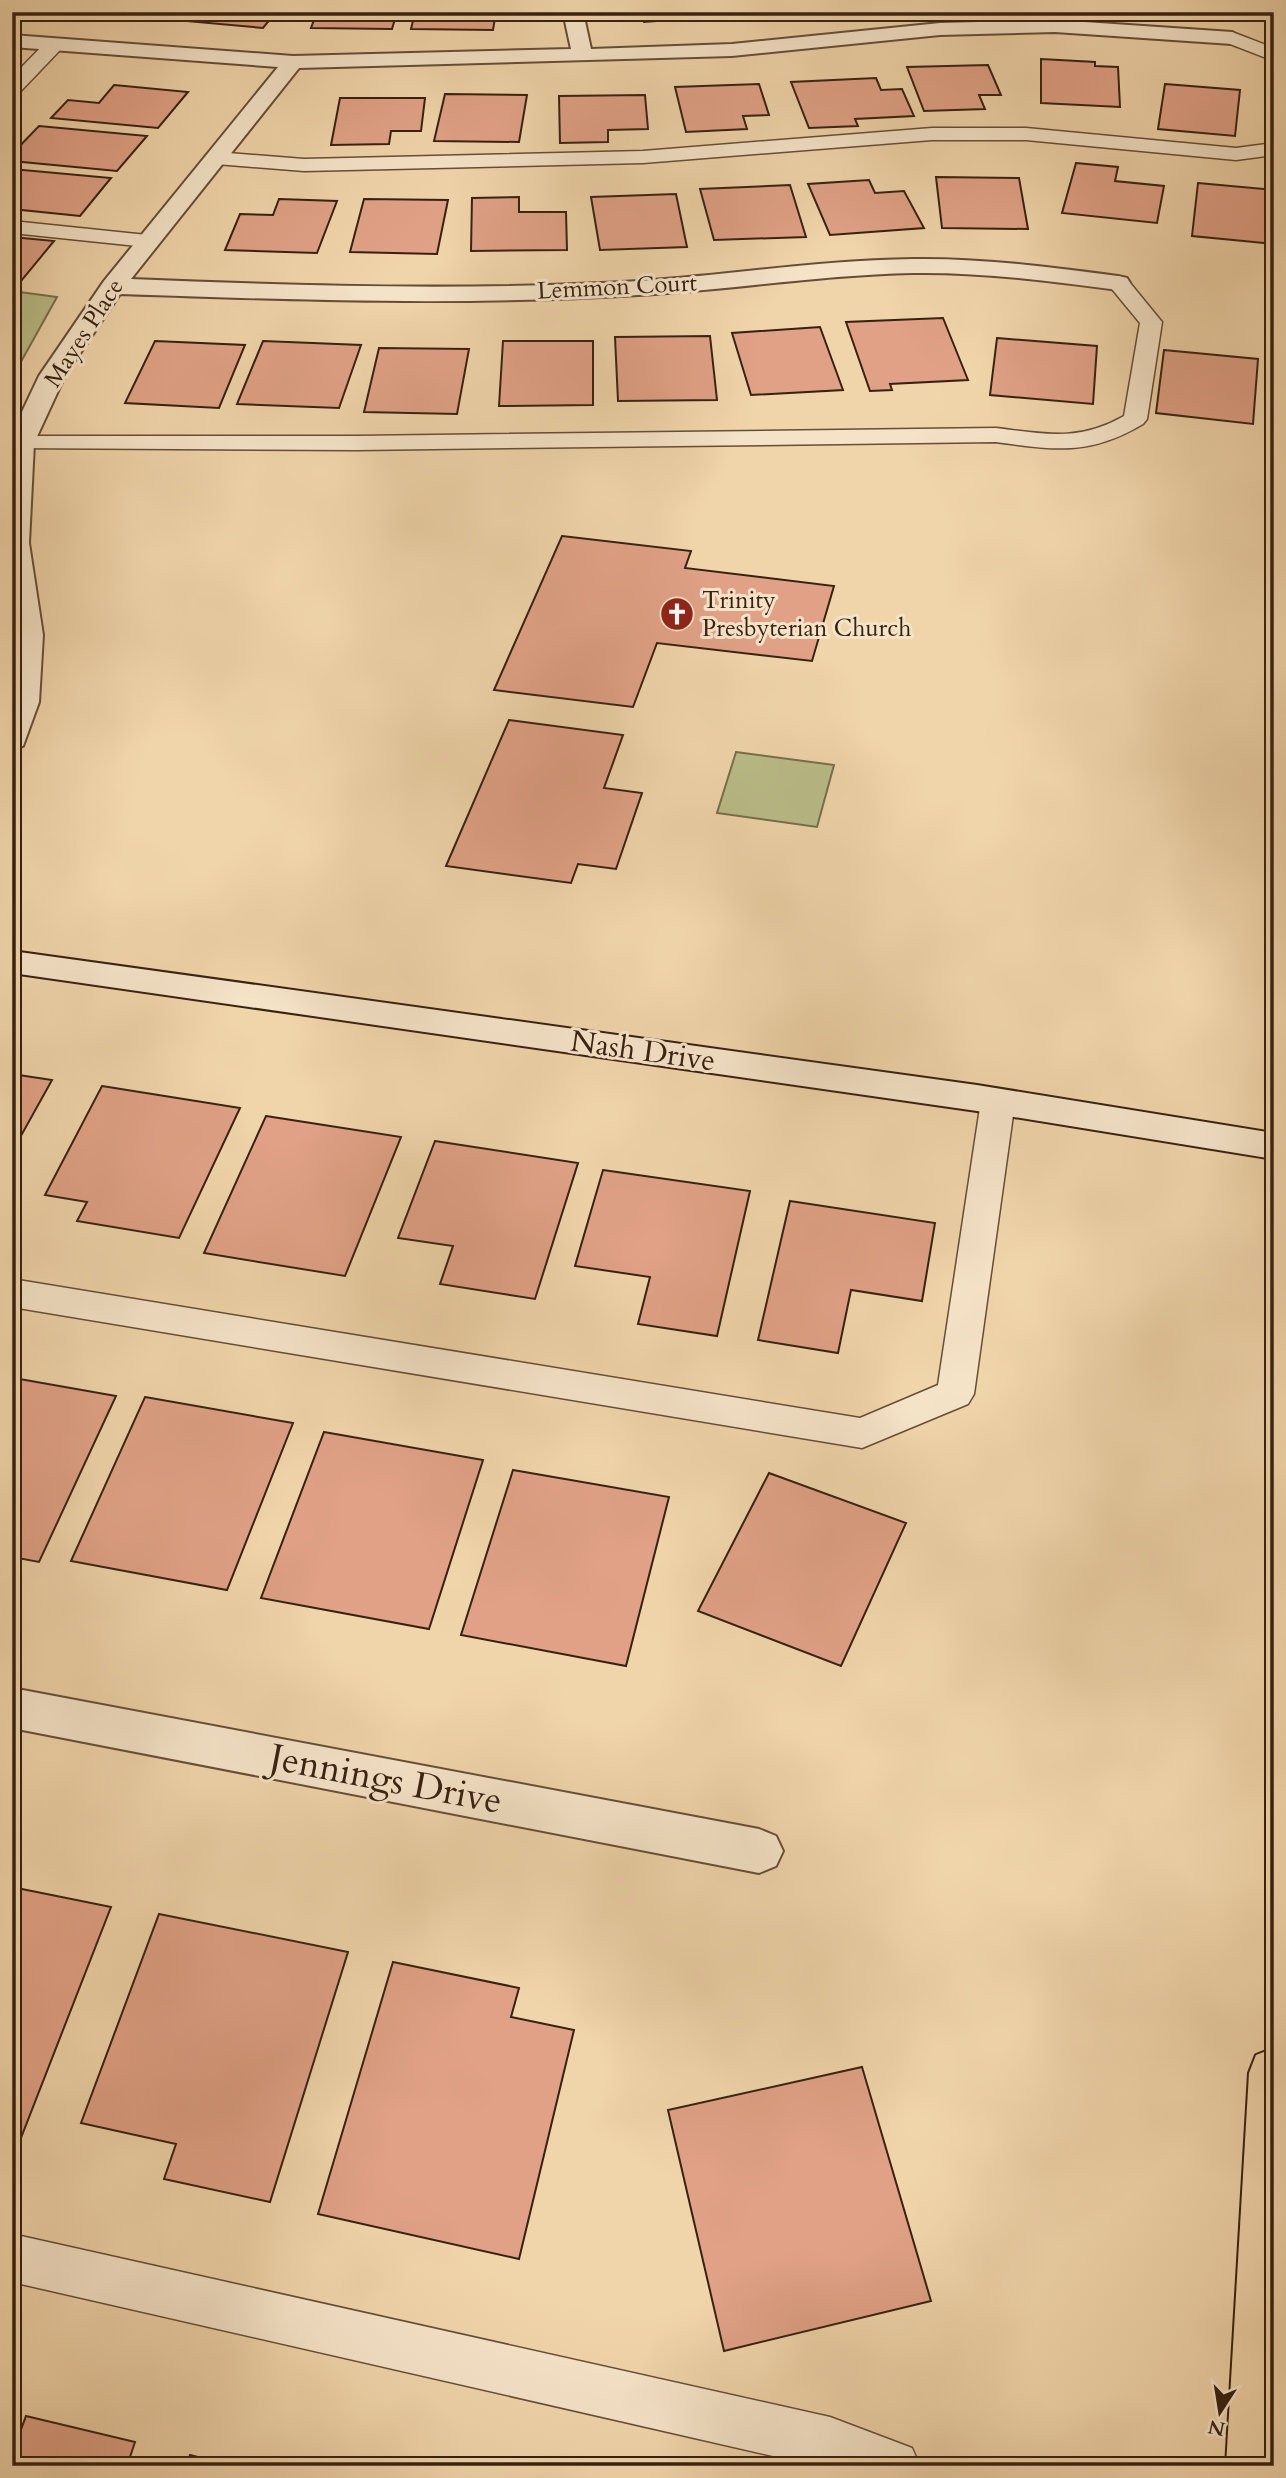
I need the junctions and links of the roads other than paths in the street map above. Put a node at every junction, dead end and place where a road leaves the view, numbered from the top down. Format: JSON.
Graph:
{"nodes":[{"id":1,"x":573,"y":12,"type":"edge"},
{"id":2,"x":1274,"y":31,"type":"edge"},
{"id":3,"x":1232,"y":38,"type":"junction"},
{"id":4,"x":12,"y":41,"type":"edge"},
{"id":5,"x":54,"y":45,"type":"junction"},
{"id":6,"x":582,"y":53,"type":"junction"},
{"id":7,"x":1274,"y":55,"type":"edge"},
{"id":8,"x":293,"y":62,"type":"junction"},
{"id":9,"x":12,"y":89,"type":"edge"},
{"id":10,"x":1274,"y":149,"type":"edge"},
{"id":11,"x":216,"y":158,"type":"junction"},
{"id":12,"x":12,"y":227,"type":"edge"},
{"id":13,"x":148,"y":240,"type":"junction"},
{"id":14,"x":1118,"y":283,"type":"joint"},
{"id":15,"x":113,"y":286,"type":"junction"},
{"id":16,"x":21,"y":443,"type":"junction"},
{"id":17,"x":12,"y":739,"type":"edge"},
{"id":18,"x":12,"y":962,"type":"edge"},
{"id":19,"x":998,"y":1101,"type":"junction"},
{"id":20,"x":1274,"y":1146,"type":"edge"},
{"id":21,"x":12,"y":1293,"type":"edge"},
{"id":22,"x":12,"y":1708,"type":"edge"},
{"id":23,"x":759,"y":1851,"type":"dead end"},
{"id":24,"x":1274,"y":2073,"type":"edge"},
{"id":25,"x":12,"y":2258,"type":"edge"},
{"id":26,"x":894,"y":2466,"type":"edge"},
{"id":27,"x":1254,"y":2466,"type":"edge"}],
"edges":[{"from":1,"to":6,"type":"street"},
{"from":2,"to":3,"type":"lane"},
{"from":3,"to":6,"type":"street"},
{"from":3,"to":7,"type":"lane"},
{"from":4,"to":5,"type":"street"},
{"from":5,"to":8,"type":"street"},
{"from":5,"to":9,"type":"lane"},
{"from":6,"to":8,"type":"street"},
{"from":8,"to":11,"type":"street","name":"Mayes Place"},
{"from":10,"to":11,"type":"lane"},
{"from":11,"to":13,"type":"street","name":"Mayes Place"},
{"from":12,"to":13,"type":"lane"},
{"from":13,"to":15,"type":"street","name":"Mayes Place"},
{"from":14,"to":15,"type":"street","name":"Lemmon Court"},
{"from":14,"to":16,"type":"lane"},
{"from":15,"to":16,"type":"street","name":"Mayes Place"},
{"from":16,"to":17,"type":"street","name":"Mayes Place"},
{"from":18,"to":19,"type":"street","name":"Nash Drive"},
{"from":19,"to":20,"type":"street","name":"Nash Drive"},
{"from":19,"to":21,"type":"lane"},
{"from":22,"to":23,"type":"street","name":"Jennings Drive"},
{"from":24,"to":27,"type":"main road"},
{"from":25,"to":26,"type":"lane"}]}
